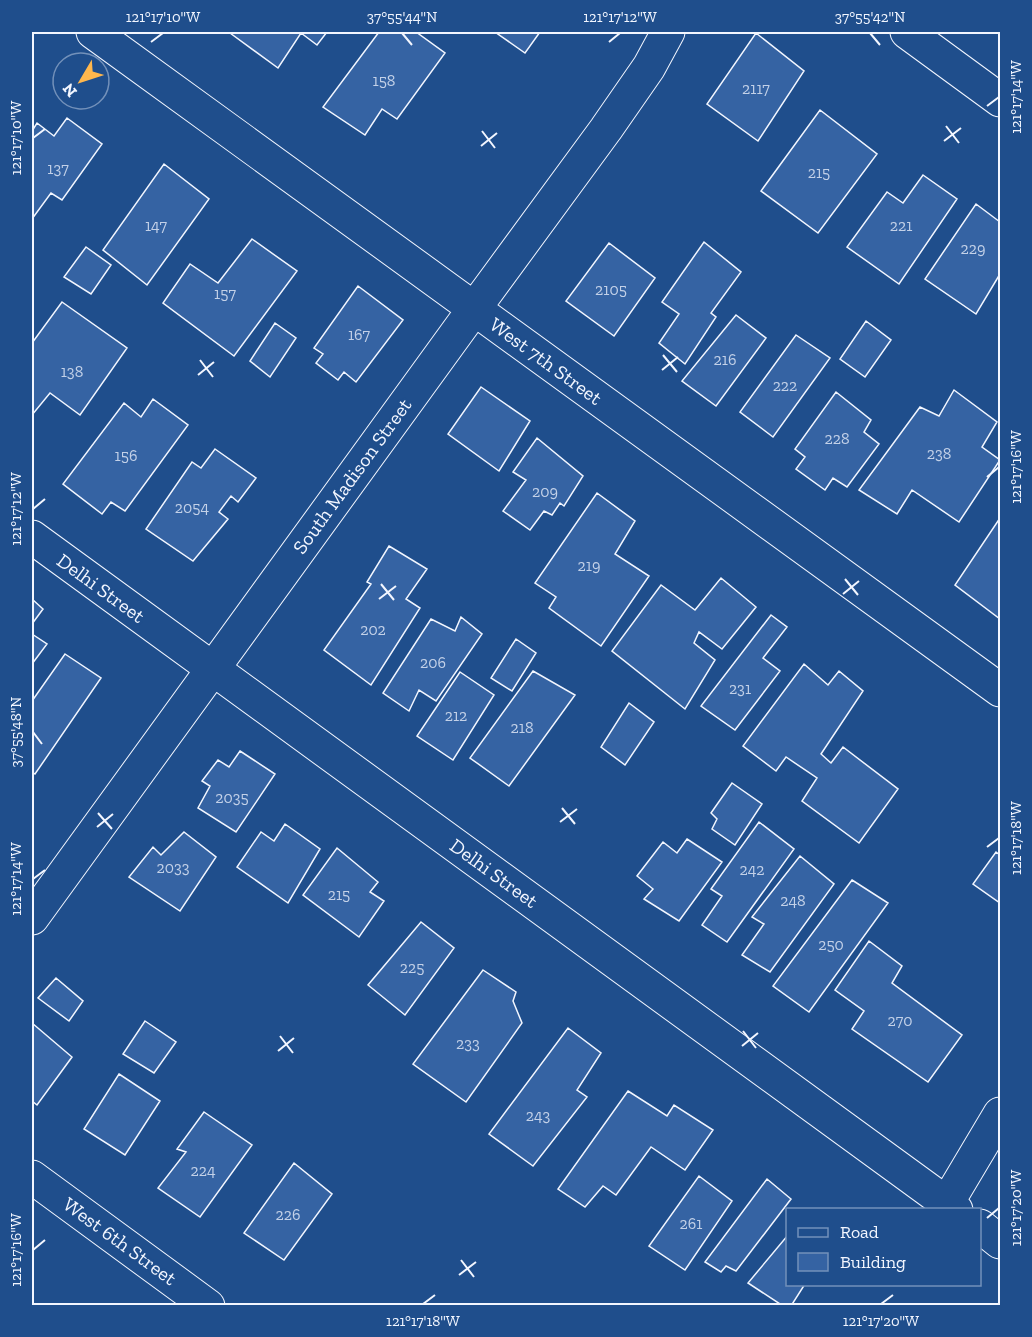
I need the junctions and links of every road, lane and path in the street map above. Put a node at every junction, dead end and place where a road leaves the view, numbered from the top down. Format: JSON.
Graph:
{"nodes":[{"id":1,"x":93,"y":32,"type":"edge"},
{"id":2,"x":668,"y":32,"type":"edge"},
{"id":3,"x":907,"y":32,"type":"edge"},
{"id":4,"x":1000,"y":100,"type":"edge"},
{"id":5,"x":474,"y":309,"type":"junction"},
{"id":6,"x":32,"y":537,"type":"edge"},
{"id":7,"x":212,"y":669,"type":"junction"},
{"id":8,"x":1000,"y":690,"type":"edge"},
{"id":9,"x":32,"y":918,"type":"edge"},
{"id":10,"x":1000,"y":1114,"type":"edge"},
{"id":11,"x":32,"y":1177,"type":"edge"},
{"id":12,"x":952,"y":1206,"type":"edge"},
{"id":13,"x":981,"y":1227,"type":"edge"},
{"id":14,"x":1000,"y":1242,"type":"edge"},
{"id":15,"x":207,"y":1305,"type":"edge"}],
"edges":[{"from":1,"to":5,"type":"street","name":"West 7th Street"},
{"from":2,"to":5,"type":"street","name":"South Madison Street"},
{"from":3,"to":4,"type":"street"},
{"from":5,"to":7,"type":"street","name":"South Madison Street"},
{"from":5,"to":8,"type":"street","name":"West 7th Street"},
{"from":6,"to":7,"type":"street","name":"Delhi Street"},
{"from":7,"to":9,"type":"street","name":"South Madison Street"},
{"from":7,"to":12,"type":"street","name":"Delhi Street"},
{"from":10,"to":12,"type":"street"},
{"from":11,"to":15,"type":"street","name":"West 6th Street"},
{"from":13,"to":14,"type":"street"}]}
